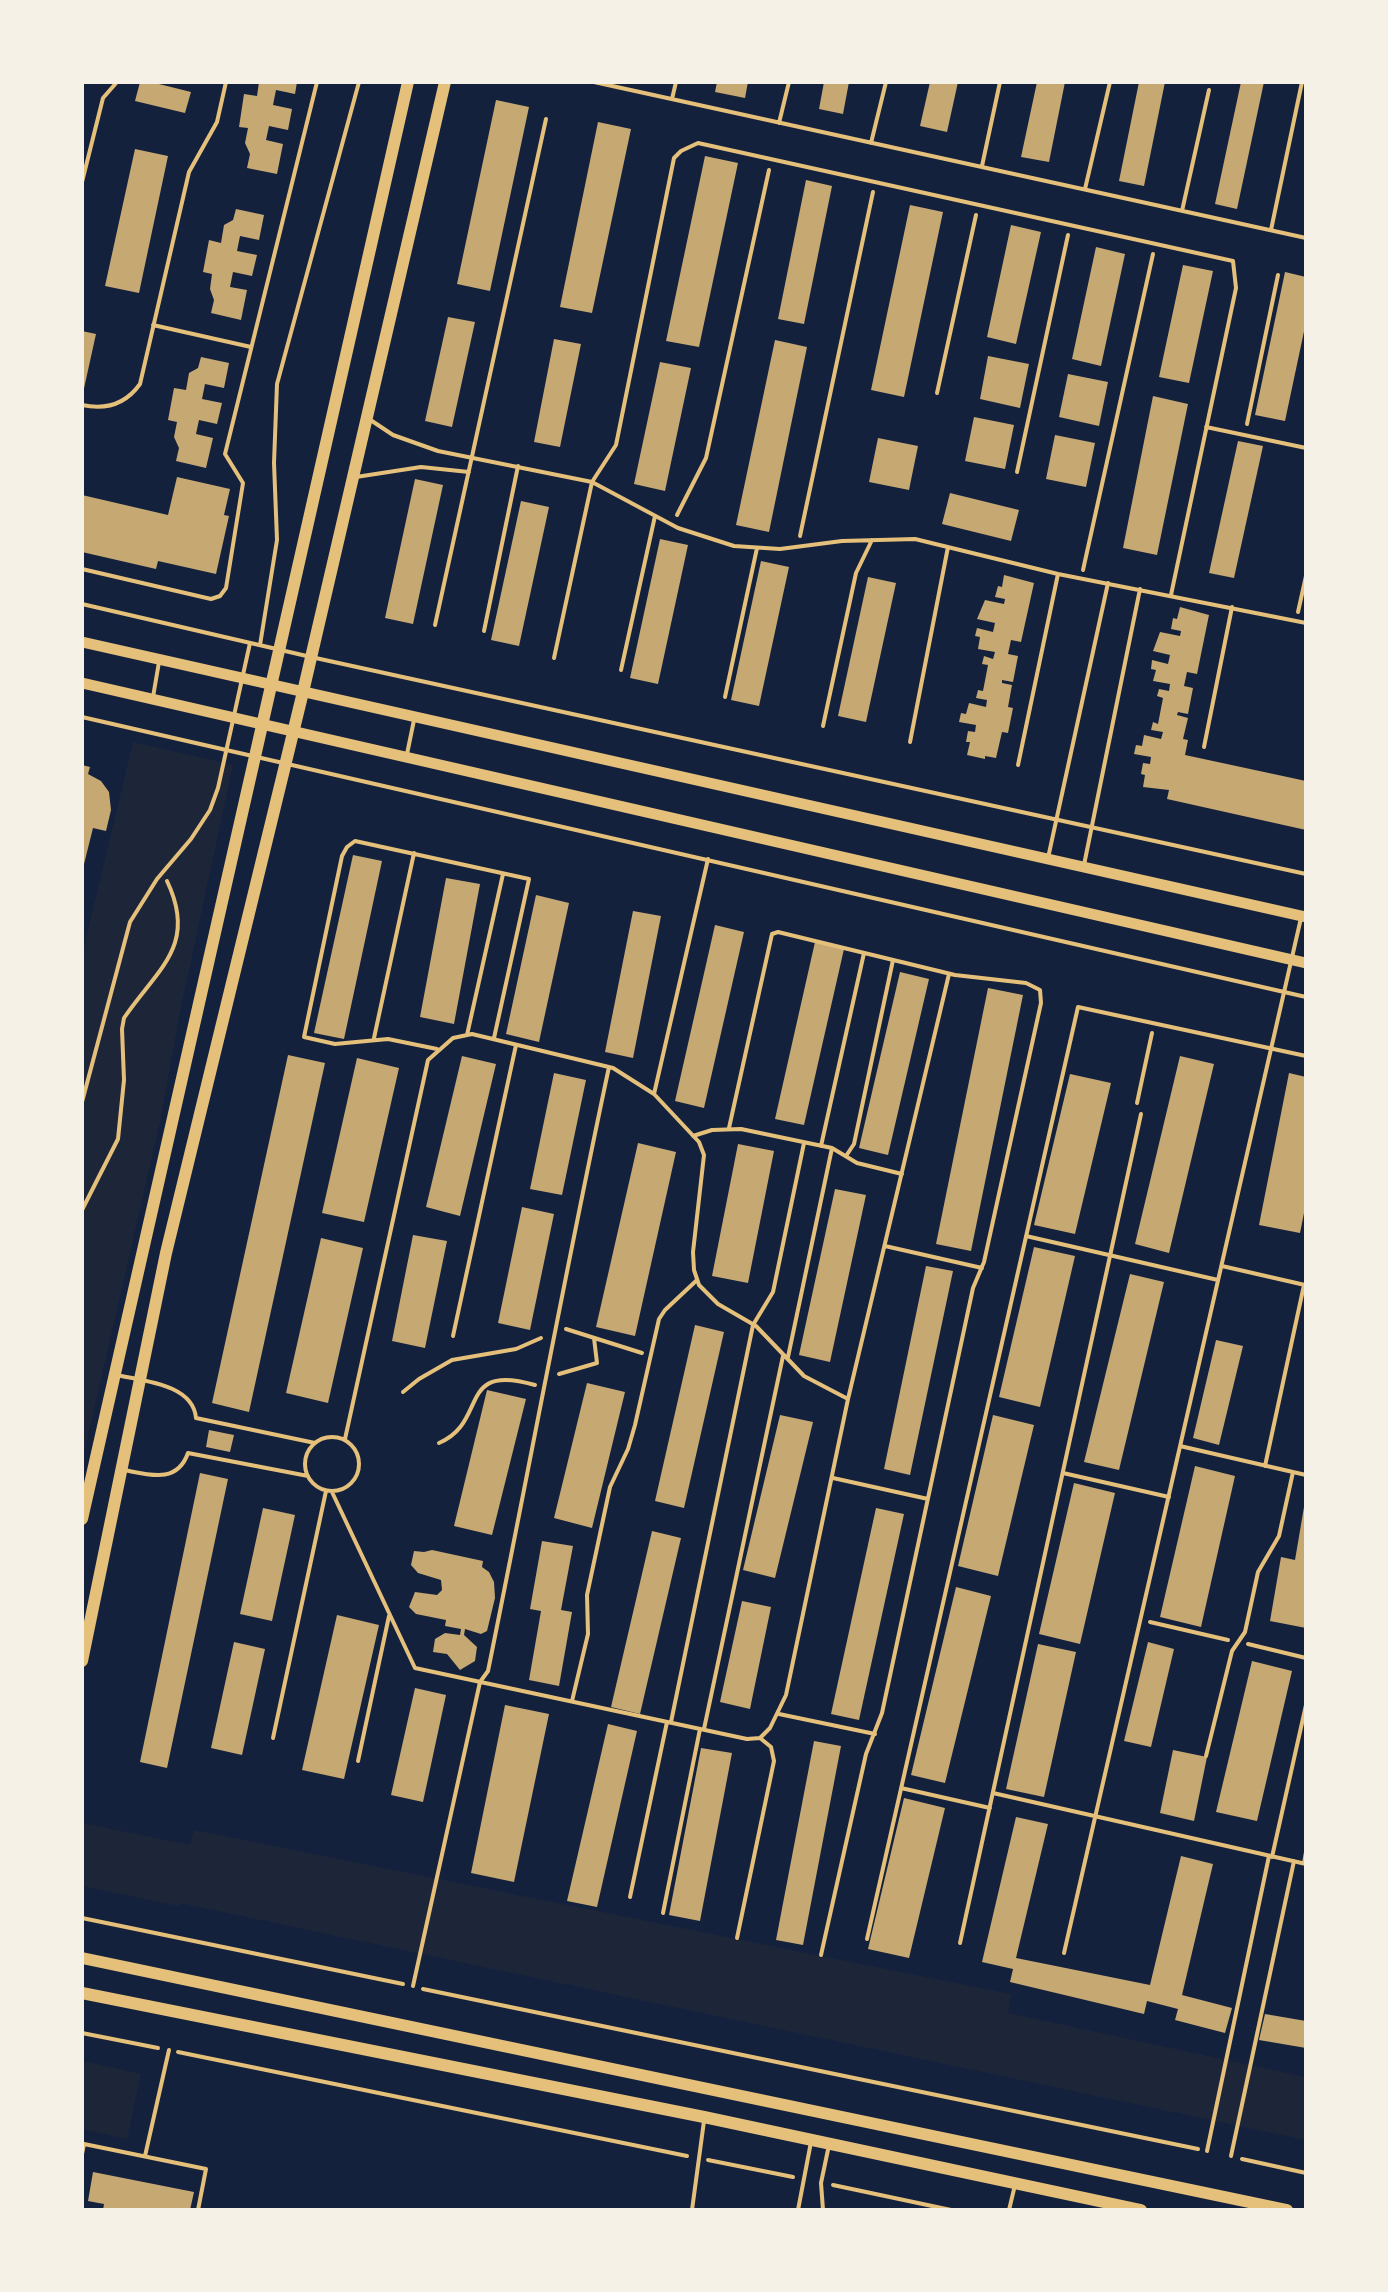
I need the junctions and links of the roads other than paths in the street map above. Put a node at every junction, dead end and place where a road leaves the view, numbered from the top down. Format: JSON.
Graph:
{"nodes":[{"id":1,"x":117,"y":82,"type":"edge"},
{"id":2,"x":226,"y":82,"type":"edge"},
{"id":3,"x":317,"y":82,"type":"edge"},
{"id":4,"x":359,"y":82,"type":"edge"},
{"id":5,"x":408,"y":82,"type":"edge"},
{"id":6,"x":445,"y":82,"type":"edge"},
{"id":7,"x":594,"y":82,"type":"edge"},
{"id":8,"x":676,"y":82,"type":"edge"},
{"id":9,"x":789,"y":82,"type":"edge"},
{"id":10,"x":886,"y":82,"type":"edge"},
{"id":11,"x":1000,"y":82,"type":"edge"},
{"id":12,"x":1110,"y":82,"type":"edge"},
{"id":13,"x":1302,"y":82,"type":"edge"},
{"id":14,"x":1209,"y":90,"type":"dead end"},
{"id":15,"x":672,"y":99,"type":"junction"},
{"id":16,"x":546,"y":119,"type":"dead end"},
{"id":17,"x":779,"y":123,"type":"junction"},
{"id":18,"x":871,"y":143,"type":"junction"},
{"id":19,"x":982,"y":167,"type":"junction"},
{"id":20,"x":82,"y":182,"type":"edge"},
{"id":21,"x":1085,"y":189,"type":"junction"},
{"id":22,"x":1182,"y":211,"type":"junction"},
{"id":23,"x":1271,"y":230,"type":"junction"},
{"id":24,"x":1306,"y":238,"type":"edge"},
{"id":25,"x":153,"y":325,"type":"junction"},
{"id":26,"x":251,"y":347,"type":"junction"},
{"id":27,"x":82,"y":405,"type":"edge"},
{"id":28,"x":367,"y":418,"type":"junction"},
{"id":29,"x":1206,"y":427,"type":"junction"},
{"id":30,"x":1306,"y":448,"type":"edge"},
{"id":31,"x":471,"y":457,"type":"junction"},
{"id":32,"x":518,"y":466,"type":"junction"},
{"id":33,"x":469,"y":472,"type":"junction"},
{"id":34,"x":353,"y":477,"type":"junction"},
{"id":35,"x":592,"y":482,"type":"junction"},
{"id":36,"x":655,"y":516,"type":"junction"},
{"id":37,"x":872,"y":540,"type":"junction"},
{"id":38,"x":948,"y":547,"type":"junction"},
{"id":39,"x":757,"y":548,"type":"junction"},
{"id":40,"x":82,"y":569,"type":"edge"},
{"id":41,"x":1058,"y":574,"type":"junction"},
{"id":42,"x":1108,"y":583,"type":"junction"},
{"id":43,"x":1140,"y":589,"type":"junction"},
{"id":44,"x":1171,"y":595,"type":"junction"},
{"id":45,"x":82,"y":604,"type":"edge"},
{"id":46,"x":1232,"y":607,"type":"junction"},
{"id":47,"x":1306,"y":623,"type":"edge"},
{"id":48,"x":435,"y":625,"type":"dead end"},
{"id":49,"x":484,"y":631,"type":"dead end"},
{"id":50,"x":82,"y":642,"type":"edge"},
{"id":51,"x":250,"y":643,"type":"junction"},
{"id":52,"x":260,"y":645,"type":"junction"},
{"id":53,"x":279,"y":650,"type":"junction"},
{"id":54,"x":311,"y":657,"type":"junction"},
{"id":55,"x":554,"y":658,"type":"dead end"},
{"id":56,"x":160,"y":660,"type":"junction"},
{"id":57,"x":621,"y":670,"type":"dead end"},
{"id":58,"x":242,"y":679,"type":"junction"},
{"id":59,"x":82,"y":683,"type":"edge"},
{"id":60,"x":271,"y":685,"type":"junction"},
{"id":61,"x":303,"y":692,"type":"junction"},
{"id":62,"x":725,"y":697,"type":"dead end"},
{"id":63,"x":153,"y":699,"type":"junction"},
{"id":64,"x":82,"y":717,"type":"edge"},
{"id":65,"x":415,"y":717,"type":"junction"},
{"id":66,"x":234,"y":718,"type":"junction"},
{"id":67,"x":261,"y":723,"type":"junction"},
{"id":68,"x":823,"y":726,"type":"dead end"},
{"id":69,"x":293,"y":731,"type":"junction"},
{"id":70,"x":910,"y":742,"type":"dead end"},
{"id":71,"x":1204,"y":747,"type":"dead end"},
{"id":72,"x":227,"y":749,"type":"junction"},
{"id":73,"x":254,"y":755,"type":"junction"},
{"id":74,"x":407,"y":757,"type":"junction"},
{"id":75,"x":286,"y":762,"type":"junction"},
{"id":76,"x":1018,"y":765,"type":"dead end"},
{"id":77,"x":1058,"y":819,"type":"junction"},
{"id":78,"x":1092,"y":826,"type":"junction"},
{"id":79,"x":414,"y":853,"type":"junction"},
{"id":80,"x":708,"y":859,"type":"junction"},
{"id":81,"x":1048,"y":859,"type":"junction"},
{"id":82,"x":1083,"y":867,"type":"junction"},
{"id":83,"x":503,"y":873,"type":"junction"},
{"id":84,"x":1306,"y":874,"type":"edge"},
{"id":85,"x":1304,"y":917,"type":"edge"},
{"id":86,"x":864,"y":953,"type":"junction"},
{"id":87,"x":1292,"y":959,"type":"junction"},
{"id":88,"x":893,"y":960,"type":"junction"},
{"id":89,"x":1306,"y":963,"type":"edge"},
{"id":90,"x":949,"y":974,"type":"junction"},
{"id":91,"x":1285,"y":991,"type":"junction"},
{"id":92,"x":1306,"y":997,"type":"edge"},
{"id":93,"x":467,"y":1035,"type":"junction"},
{"id":94,"x":373,"y":1039,"type":"junction"},
{"id":95,"x":494,"y":1039,"type":"junction"},
{"id":96,"x":516,"y":1045,"type":"junction"},
{"id":97,"x":437,"y":1049,"type":"junction"},
{"id":98,"x":1272,"y":1049,"type":"junction"},
{"id":99,"x":1306,"y":1056,"type":"edge"},
{"id":100,"x":609,"y":1067,"type":"junction"},
{"id":101,"x":654,"y":1094,"type":"junction"},
{"id":102,"x":82,"y":1102,"type":"edge"},
{"id":103,"x":1141,"y":1114,"type":"road end"},
{"id":104,"x":729,"y":1128,"type":"junction"},
{"id":105,"x":693,"y":1136,"type":"junction"},
{"id":106,"x":804,"y":1143,"type":"junction"},
{"id":107,"x":821,"y":1146,"type":"junction"},
{"id":108,"x":832,"y":1148,"type":"junction"},
{"id":109,"x":846,"y":1156,"type":"junction"},
{"id":110,"x":902,"y":1174,"type":"junction"},
{"id":111,"x":1026,"y":1236,"type":"junction"},
{"id":112,"x":885,"y":1246,"type":"junction"},
{"id":113,"x":1110,"y":1256,"type":"junction"},
{"id":114,"x":1222,"y":1266,"type":"junction"},
{"id":115,"x":982,"y":1268,"type":"junction"},
{"id":116,"x":697,"y":1280,"type":"junction"},
{"id":117,"x":1218,"y":1280,"type":"junction"},
{"id":118,"x":1305,"y":1285,"type":"edge"},
{"id":119,"x":753,"y":1325,"type":"junction"},
{"id":120,"x":453,"y":1336,"type":"dead end"},
{"id":121,"x":786,"y":1357,"type":"junction"},
{"id":122,"x":114,"y":1374,"type":"junction"},
{"id":123,"x":140,"y":1380,"type":"junction"},
{"id":124,"x":848,"y":1399,"type":"junction"},
{"id":125,"x":345,"y":1439,"type":"junction"},
{"id":126,"x":315,"y":1443,"type":"junction"},
{"id":127,"x":1180,"y":1446,"type":"junction"},
{"id":128,"x":1265,"y":1466,"type":"junction"},
{"id":129,"x":121,"y":1469,"type":"junction"},
{"id":130,"x":1293,"y":1472,"type":"junction"},
{"id":131,"x":1063,"y":1473,"type":"junction"},
{"id":132,"x":1306,"y":1475,"type":"edge"},
{"id":133,"x":308,"y":1476,"type":"junction"},
{"id":134,"x":832,"y":1478,"type":"junction"},
{"id":135,"x":329,"y":1491,"type":"junction"},
{"id":136,"x":1169,"y":1497,"type":"junction"},
{"id":137,"x":928,"y":1499,"type":"junction"},
{"id":138,"x":82,"y":1519,"type":"edge"},
{"id":139,"x":389,"y":1613,"type":"junction"},
{"id":140,"x":82,"y":1661,"type":"edge"},
{"id":141,"x":480,"y":1682,"type":"junction"},
{"id":142,"x":572,"y":1701,"type":"junction"},
{"id":143,"x":1306,"y":1705,"type":"edge"},
{"id":144,"x":779,"y":1714,"type":"junction"},
{"id":145,"x":669,"y":1722,"type":"junction"},
{"id":146,"x":702,"y":1729,"type":"junction"},
{"id":147,"x":875,"y":1734,"type":"junction"},
{"id":148,"x":273,"y":1738,"type":"dead end"},
{"id":149,"x":760,"y":1738,"type":"junction"},
{"id":150,"x":1206,"y":1756,"type":"dead end"},
{"id":151,"x":358,"y":1761,"type":"dead end"},
{"id":152,"x":901,"y":1788,"type":"junction"},
{"id":153,"x":993,"y":1793,"type":"junction"},
{"id":154,"x":990,"y":1808,"type":"junction"},
{"id":155,"x":1095,"y":1816,"type":"junction"},
{"id":156,"x":1306,"y":1852,"type":"edge"},
{"id":157,"x":1270,"y":1856,"type":"junction"},
{"id":158,"x":1294,"y":1861,"type":"junction"},
{"id":159,"x":1305,"y":1864,"type":"edge"},
{"id":160,"x":630,"y":1897,"type":"dead end"},
{"id":161,"x":663,"y":1913,"type":"dead end"},
{"id":162,"x":737,"y":1938,"type":"dead end"},
{"id":163,"x":867,"y":1939,"type":"dead end"},
{"id":164,"x":960,"y":1943,"type":"dead end"},
{"id":165,"x":1064,"y":1953,"type":"dead end"},
{"id":166,"x":821,"y":1955,"type":"dead end"},
{"id":167,"x":82,"y":1958,"type":"edge"},
{"id":168,"x":413,"y":1986,"type":"road end"},
{"id":169,"x":82,"y":1993,"type":"edge"},
{"id":170,"x":169,"y":2050,"type":"road end"},
{"id":171,"x":704,"y":2117,"type":"junction"},
{"id":172,"x":811,"y":2139,"type":"junction"},
{"id":173,"x":829,"y":2143,"type":"junction"},
{"id":174,"x":1207,"y":2151,"type":"road end"},
{"id":175,"x":82,"y":2154,"type":"edge"},
{"id":176,"x":145,"y":2156,"type":"junction"},
{"id":177,"x":1231,"y":2156,"type":"road end"},
{"id":178,"x":1015,"y":2184,"type":"junction"},
{"id":179,"x":198,"y":2210,"type":"edge"},
{"id":180,"x":692,"y":2210,"type":"edge"},
{"id":181,"x":798,"y":2210,"type":"edge"},
{"id":182,"x":823,"y":2210,"type":"edge"},
{"id":183,"x":1009,"y":2210,"type":"edge"},
{"id":184,"x":1141,"y":2210,"type":"edge"},
{"id":185,"x":1287,"y":2210,"type":"edge"}],
"edges":[{"from":1,"to":20,"type":"lane"},
{"from":2,"to":25,"type":"lane"},
{"from":3,"to":26,"type":"lane"},
{"from":4,"to":52,"type":"lane"},
{"from":5,"to":53,"type":"main road"},
{"from":6,"to":28,"type":"main road"},
{"from":7,"to":15,"type":"lane"},
{"from":8,"to":15,"type":"lane"},
{"from":9,"to":17,"type":"lane"},
{"from":10,"to":18,"type":"lane"},
{"from":11,"to":19,"type":"lane"},
{"from":12,"to":21,"type":"lane"},
{"from":13,"to":23,"type":"lane"},
{"from":14,"to":22,"type":"lane"},
{"from":15,"to":17,"type":"lane"},
{"from":16,"to":31,"type":"lane"},
{"from":17,"to":18,"type":"lane"},
{"from":18,"to":19,"type":"lane"},
{"from":19,"to":21,"type":"lane"},
{"from":21,"to":22,"type":"lane"},
{"from":22,"to":23,"type":"lane"},
{"from":23,"to":24,"type":"lane"},
{"from":25,"to":26,"type":"lane"},
{"from":25,"to":27,"type":"lane"},
{"from":26,"to":40,"type":"lane"},
{"from":28,"to":31,"type":"lane"},
{"from":28,"to":34,"type":"main road"},
{"from":29,"to":30,"type":"lane"},
{"from":29,"to":35,"type":"lane"},
{"from":29,"to":44,"type":"lane"},
{"from":31,"to":32,"type":"lane"},
{"from":31,"to":33,"type":"lane"},
{"from":32,"to":35,"type":"lane"},
{"from":32,"to":49,"type":"lane"},
{"from":33,"to":34,"type":"lane"},
{"from":33,"to":48,"type":"lane"},
{"from":34,"to":54,"type":"main road"},
{"from":35,"to":36,"type":"lane"},
{"from":35,"to":55,"type":"lane"},
{"from":36,"to":39,"type":"lane"},
{"from":36,"to":57,"type":"lane"},
{"from":37,"to":38,"type":"lane"},
{"from":37,"to":39,"type":"lane"},
{"from":37,"to":68,"type":"lane"},
{"from":38,"to":41,"type":"lane"},
{"from":38,"to":70,"type":"lane"},
{"from":39,"to":62,"type":"lane"},
{"from":41,"to":42,"type":"lane"},
{"from":41,"to":76,"type":"lane"},
{"from":42,"to":43,"type":"lane"},
{"from":42,"to":77,"type":"lane"},
{"from":43,"to":44,"type":"lane"},
{"from":43,"to":78,"type":"lane"},
{"from":44,"to":46,"type":"lane"},
{"from":45,"to":51,"type":"lane"},
{"from":46,"to":47,"type":"lane"},
{"from":46,"to":71,"type":"lane"},
{"from":50,"to":56,"type":"street"},
{"from":51,"to":52,"type":"lane"},
{"from":51,"to":58,"type":"lane"},
{"from":52,"to":53,"type":"lane"},
{"from":53,"to":54,"type":"lane"},
{"from":53,"to":60,"type":"main road"},
{"from":54,"to":61,"type":"main road"},
{"from":54,"to":77,"type":"lane"},
{"from":56,"to":58,"type":"street"},
{"from":56,"to":63,"type":"lane"},
{"from":58,"to":60,"type":"street"},
{"from":58,"to":66,"type":"lane"},
{"from":59,"to":63,"type":"street"},
{"from":60,"to":61,"type":"street"},
{"from":60,"to":67,"type":"main road"},
{"from":61,"to":65,"type":"street"},
{"from":61,"to":69,"type":"main road"},
{"from":63,"to":66,"type":"street"},
{"from":64,"to":72,"type":"lane"},
{"from":65,"to":74,"type":"lane"},
{"from":65,"to":81,"type":"street"},
{"from":66,"to":67,"type":"street"},
{"from":66,"to":72,"type":"lane"},
{"from":67,"to":69,"type":"street"},
{"from":67,"to":73,"type":"main road"},
{"from":69,"to":74,"type":"street"},
{"from":69,"to":75,"type":"main road"},
{"from":72,"to":73,"type":"lane"},
{"from":72,"to":102,"type":"lane"},
{"from":73,"to":75,"type":"lane"},
{"from":73,"to":122,"type":"main road"},
{"from":74,"to":87,"type":"street"},
{"from":75,"to":80,"type":"lane"},
{"from":75,"to":123,"type":"main road"},
{"from":77,"to":78,"type":"lane"},
{"from":77,"to":81,"type":"lane"},
{"from":78,"to":82,"type":"lane"},
{"from":78,"to":84,"type":"lane"},
{"from":79,"to":83,"type":"lane"},
{"from":79,"to":94,"type":"lane"},
{"from":79,"to":94,"type":"lane"},
{"from":80,"to":91,"type":"lane"},
{"from":80,"to":101,"type":"lane"},
{"from":81,"to":82,"type":"street"},
{"from":82,"to":85,"type":"street"},
{"from":83,"to":93,"type":"lane"},
{"from":83,"to":95,"type":"lane"},
{"from":85,"to":87,"type":"lane"},
{"from":86,"to":88,"type":"lane"},
{"from":86,"to":104,"type":"lane"},
{"from":86,"to":107,"type":"lane"},
{"from":87,"to":89,"type":"street"},
{"from":87,"to":91,"type":"lane"},
{"from":88,"to":90,"type":"lane"},
{"from":88,"to":109,"type":"lane"},
{"from":90,"to":110,"type":"lane"},
{"from":90,"to":115,"type":"lane"},
{"from":91,"to":92,"type":"lane"},
{"from":91,"to":98,"type":"lane"},
{"from":93,"to":95,"type":"lane"},
{"from":93,"to":97,"type":"lane"},
{"from":94,"to":97,"type":"lane"},
{"from":95,"to":96,"type":"lane"},
{"from":96,"to":100,"type":"lane"},
{"from":96,"to":120,"type":"lane"},
{"from":97,"to":125,"type":"lane"},
{"from":98,"to":99,"type":"lane"},
{"from":98,"to":111,"type":"lane"},
{"from":98,"to":114,"type":"lane"},
{"from":100,"to":101,"type":"lane"},
{"from":100,"to":141,"type":"lane"},
{"from":101,"to":105,"type":"lane"},
{"from":103,"to":113,"type":"lane"},
{"from":104,"to":105,"type":"lane"},
{"from":104,"to":106,"type":"lane"},
{"from":105,"to":116,"type":"lane"},
{"from":106,"to":107,"type":"lane"},
{"from":106,"to":119,"type":"lane"},
{"from":107,"to":108,"type":"lane"},
{"from":108,"to":109,"type":"lane"},
{"from":108,"to":121,"type":"lane"},
{"from":109,"to":110,"type":"lane"},
{"from":110,"to":112,"type":"lane"},
{"from":111,"to":113,"type":"lane"},
{"from":111,"to":152,"type":"lane"},
{"from":112,"to":115,"type":"lane"},
{"from":112,"to":124,"type":"lane"},
{"from":113,"to":117,"type":"lane"},
{"from":113,"to":131,"type":"lane"},
{"from":114,"to":117,"type":"lane"},
{"from":114,"to":118,"type":"lane"},
{"from":115,"to":137,"type":"lane"},
{"from":116,"to":119,"type":"lane"},
{"from":116,"to":142,"type":"lane"},
{"from":117,"to":127,"type":"lane"},
{"from":118,"to":128,"type":"lane"},
{"from":119,"to":121,"type":"lane"},
{"from":119,"to":145,"type":"lane"},
{"from":121,"to":124,"type":"lane"},
{"from":121,"to":146,"type":"lane"},
{"from":122,"to":123,"type":"lane"},
{"from":122,"to":138,"type":"main road"},
{"from":123,"to":126,"type":"lane"},
{"from":123,"to":129,"type":"main road"},
{"from":124,"to":134,"type":"lane"},
{"from":125,"to":126,"type":"lane"},
{"from":125,"to":135,"type":"lane"},
{"from":126,"to":133,"type":"lane"},
{"from":127,"to":128,"type":"lane"},
{"from":127,"to":136,"type":"lane"},
{"from":128,"to":130,"type":"lane"},
{"from":129,"to":133,"type":"lane"},
{"from":129,"to":140,"type":"main road"},
{"from":130,"to":132,"type":"lane"},
{"from":130,"to":150,"type":"lane"},
{"from":131,"to":136,"type":"lane"},
{"from":131,"to":153,"type":"lane"},
{"from":133,"to":135,"type":"lane"},
{"from":134,"to":137,"type":"lane"},
{"from":134,"to":144,"type":"lane"},
{"from":135,"to":139,"type":"lane"},
{"from":135,"to":148,"type":"lane"},
{"from":136,"to":155,"type":"lane"},
{"from":137,"to":147,"type":"lane"},
{"from":139,"to":141,"type":"lane"},
{"from":139,"to":151,"type":"lane"},
{"from":141,"to":142,"type":"lane"},
{"from":141,"to":168,"type":"lane"},
{"from":142,"to":145,"type":"lane"},
{"from":143,"to":157,"type":"lane"},
{"from":144,"to":147,"type":"lane"},
{"from":144,"to":149,"type":"lane"},
{"from":145,"to":146,"type":"lane"},
{"from":145,"to":160,"type":"lane"},
{"from":146,"to":149,"type":"lane"},
{"from":146,"to":161,"type":"lane"},
{"from":147,"to":166,"type":"lane"},
{"from":149,"to":162,"type":"lane"},
{"from":152,"to":154,"type":"lane"},
{"from":152,"to":163,"type":"lane"},
{"from":153,"to":154,"type":"lane"},
{"from":153,"to":155,"type":"lane"},
{"from":154,"to":164,"type":"lane"},
{"from":155,"to":157,"type":"lane"},
{"from":155,"to":165,"type":"lane"},
{"from":156,"to":159,"type":"lane"},
{"from":157,"to":158,"type":"lane"},
{"from":157,"to":174,"type":"lane"},
{"from":158,"to":159,"type":"lane"},
{"from":158,"to":177,"type":"lane"},
{"from":167,"to":185,"type":"main road"},
{"from":169,"to":171,"type":"main road"},
{"from":170,"to":176,"type":"lane"},
{"from":171,"to":172,"type":"main road"},
{"from":171,"to":180,"type":"lane"},
{"from":172,"to":173,"type":"main road"},
{"from":172,"to":181,"type":"lane"},
{"from":173,"to":178,"type":"main road"},
{"from":173,"to":182,"type":"lane"},
{"from":175,"to":176,"type":"lane"},
{"from":176,"to":179,"type":"lane"},
{"from":178,"to":183,"type":"lane"},
{"from":178,"to":184,"type":"main road"}]}
